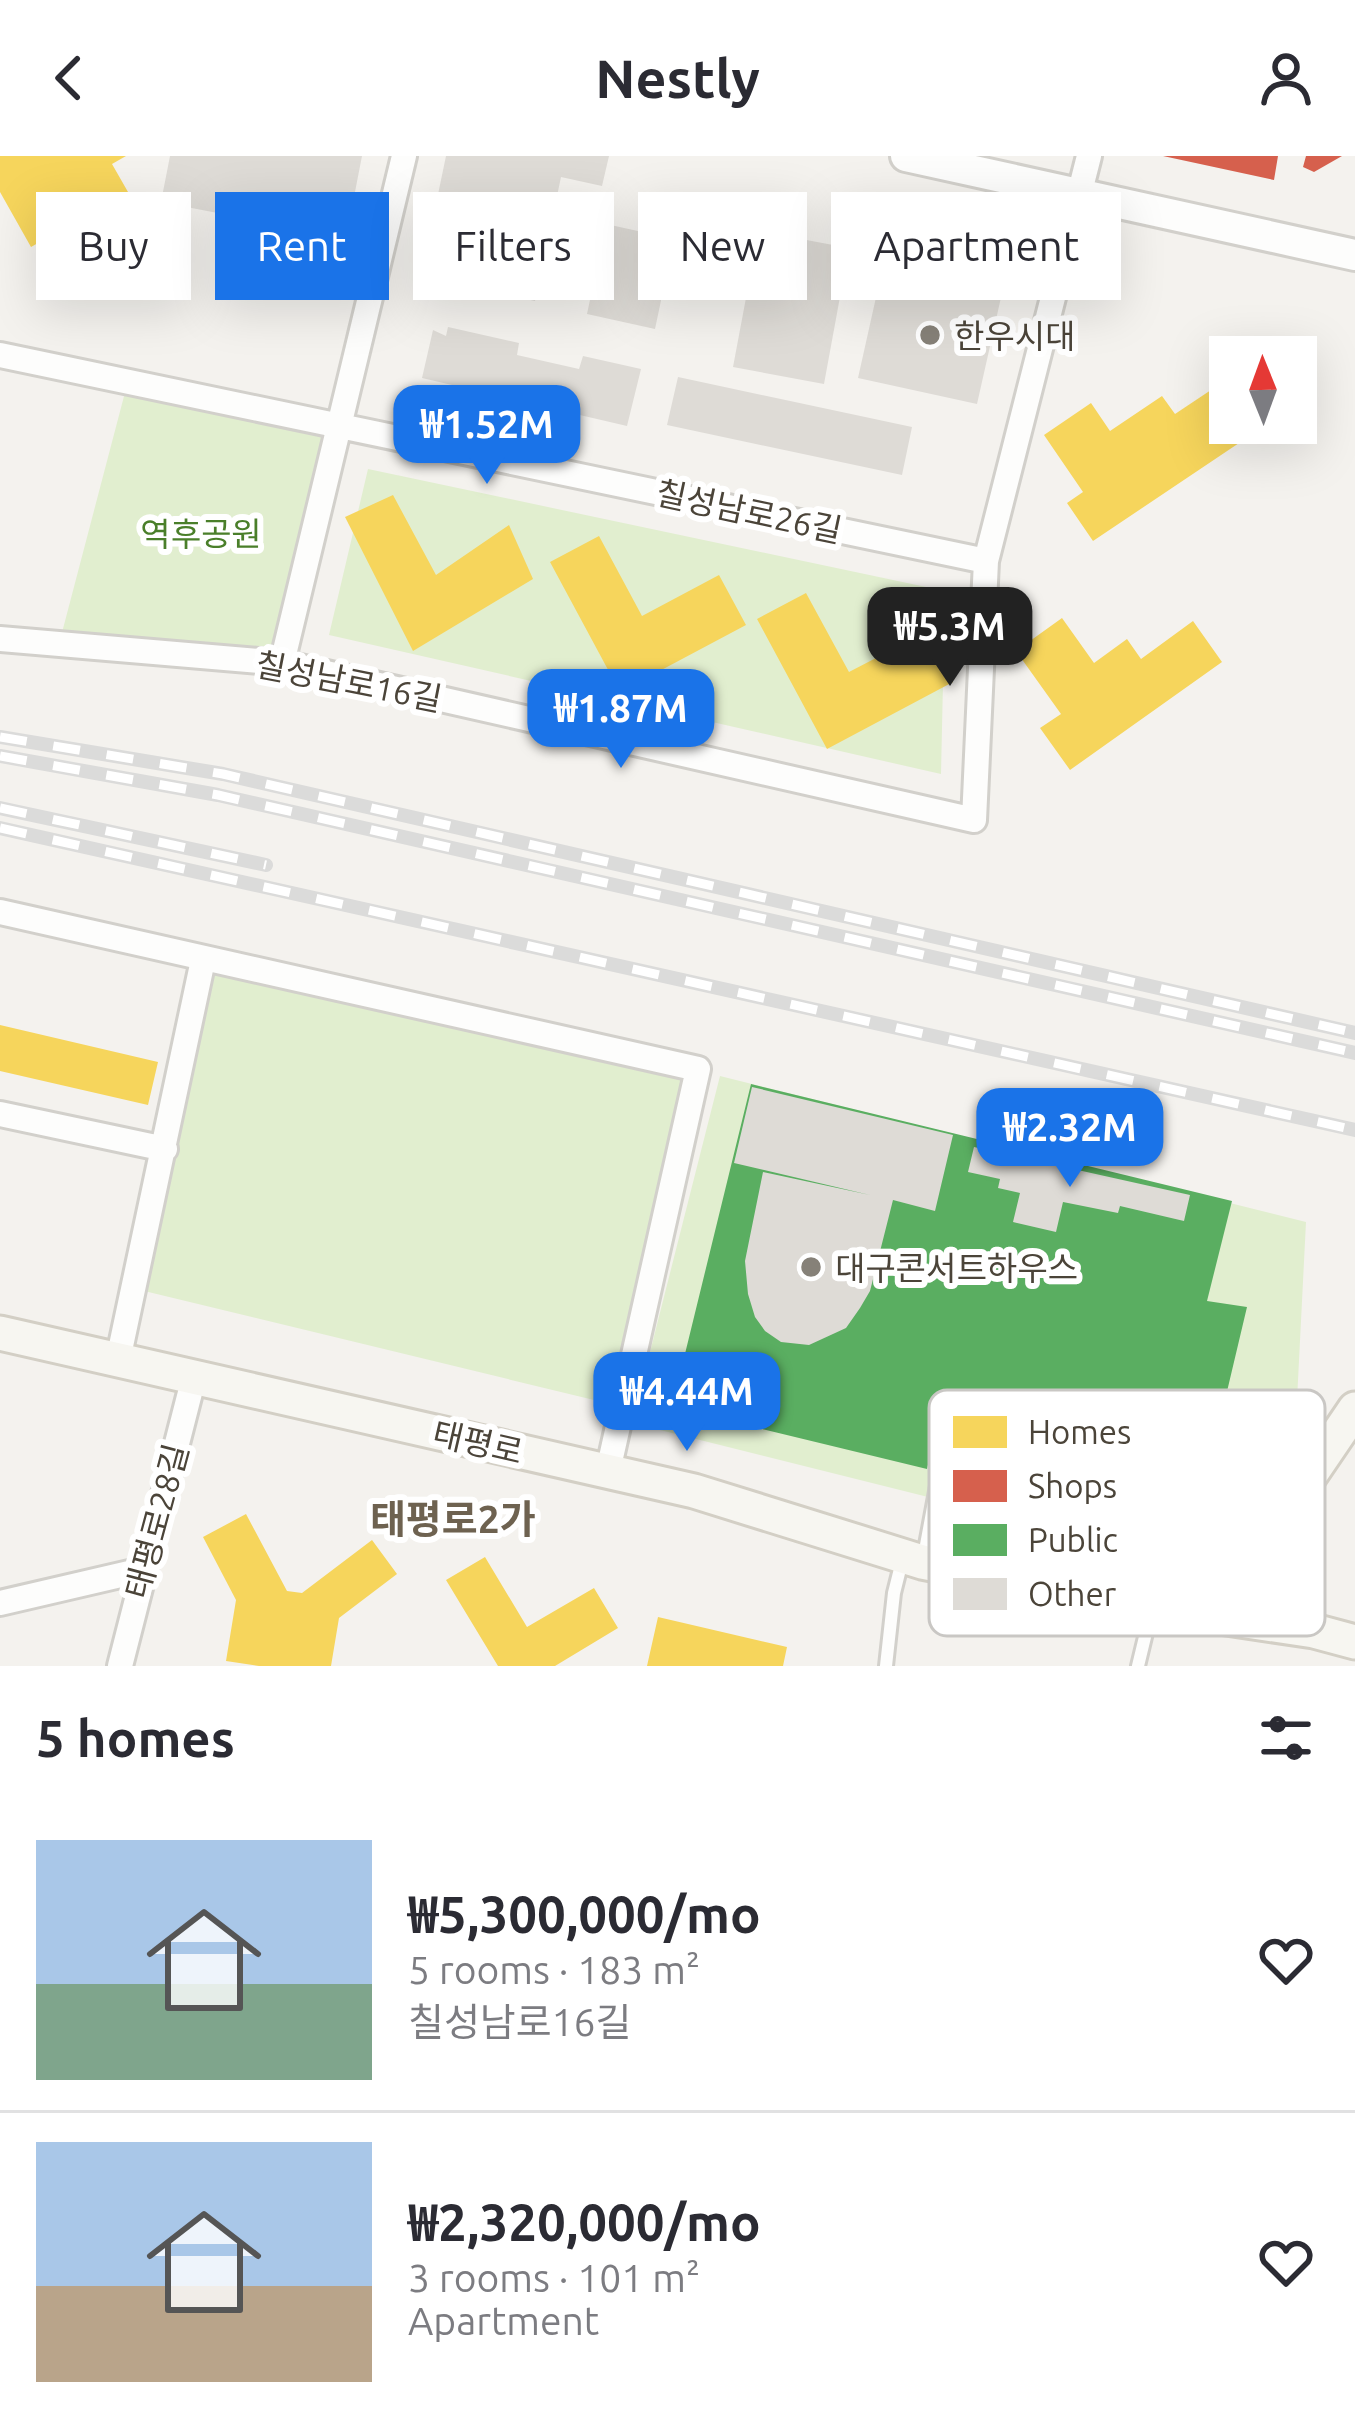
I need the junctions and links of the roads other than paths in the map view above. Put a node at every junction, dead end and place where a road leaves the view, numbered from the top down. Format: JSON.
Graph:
{"nodes":[{"id":1,"x":404,"y":156,"type":"edge"},
{"id":2,"x":906,"y":156,"type":"edge"},
{"id":3,"x":1089,"y":156,"type":"edge"},
{"id":4,"x":1075,"y":192,"type":"edge"},
{"id":5,"x":1080,"y":192,"type":"edge"},
{"id":6,"x":1121,"y":202,"type":"edge"},
{"id":7,"x":1355,"y":255,"type":"edge"},
{"id":8,"x":1053,"y":300,"type":"edge"},
{"id":9,"x":0,"y":355,"type":"edge"},
{"id":10,"x":338,"y":425,"type":"junction"},
{"id":11,"x":986,"y":561,"type":"junction"},
{"id":12,"x":0,"y":639,"type":"edge"},
{"id":13,"x":283,"y":663,"type":"junction"},
{"id":14,"x":0,"y":912,"type":"edge"},
{"id":15,"x":203,"y":960,"type":"junction"},
{"id":16,"x":0,"y":1114,"type":"edge"},
{"id":17,"x":165,"y":1149,"type":"junction"},
{"id":18,"x":0,"y":1333,"type":"edge"},
{"id":19,"x":118,"y":1360,"type":"junction"},
{"id":20,"x":194,"y":1377,"type":"junction"},
{"id":21,"x":1355,"y":1409,"type":"edge"},
{"id":22,"x":1325,"y":1453,"type":"edge"},
{"id":23,"x":608,"y":1471,"type":"junction"},
{"id":24,"x":929,"y":1497,"type":"edge"},
{"id":25,"x":913,"y":1559,"type":"junction"},
{"id":26,"x":929,"y":1562,"type":"edge"},
{"id":27,"x":142,"y":1570,"type":"junction"},
{"id":28,"x":0,"y":1603,"type":"edge"},
{"id":29,"x":1325,"y":1634,"type":"edge"},
{"id":30,"x":1146,"y":1636,"type":"edge"},
{"id":31,"x":1355,"y":1642,"type":"edge"},
{"id":32,"x":120,"y":1666,"type":"edge"},
{"id":33,"x":886,"y":1666,"type":"edge"},
{"id":34,"x":1138,"y":1666,"type":"edge"}],
"edges":[{"from":1,"to":10,"type":"street"},
{"from":2,"to":4,"type":"street"},
{"from":3,"to":5,"type":"street"},
{"from":6,"to":7,"type":"street"},
{"from":8,"to":11,"type":"street"},
{"from":9,"to":10,"type":"street","name":"칠성남로26길"},
{"from":10,"to":11,"type":"street","name":"칠성남로26길"},
{"from":10,"to":13,"type":"street"},
{"from":11,"to":13,"type":"street","name":"칠성남로16길"},
{"from":12,"to":13,"type":"street","name":"칠성남로16길"},
{"from":14,"to":15,"type":"street"},
{"from":15,"to":17,"type":"street"},
{"from":15,"to":23,"type":"street"},
{"from":16,"to":17,"type":"street"},
{"from":17,"to":19,"type":"street"},
{"from":18,"to":19,"type":"main road","name":"태평로"},
{"from":19,"to":20,"type":"main road","name":"태평로"},
{"from":20,"to":23,"type":"main road","name":"태평로"},
{"from":20,"to":27,"type":"street","name":"태평로28길"},
{"from":21,"to":22,"type":"main road"},
{"from":23,"to":25,"type":"main road","name":"태평로"},
{"from":24,"to":25,"type":"lane"},
{"from":25,"to":26,"type":"main road","name":"태평로"},
{"from":25,"to":33,"type":"lane"},
{"from":27,"to":28,"type":"street"},
{"from":27,"to":32,"type":"street","name":"태평로28길"},
{"from":29,"to":31,"type":"main road","name":"태평로"},
{"from":30,"to":34,"type":"lane"}]}
